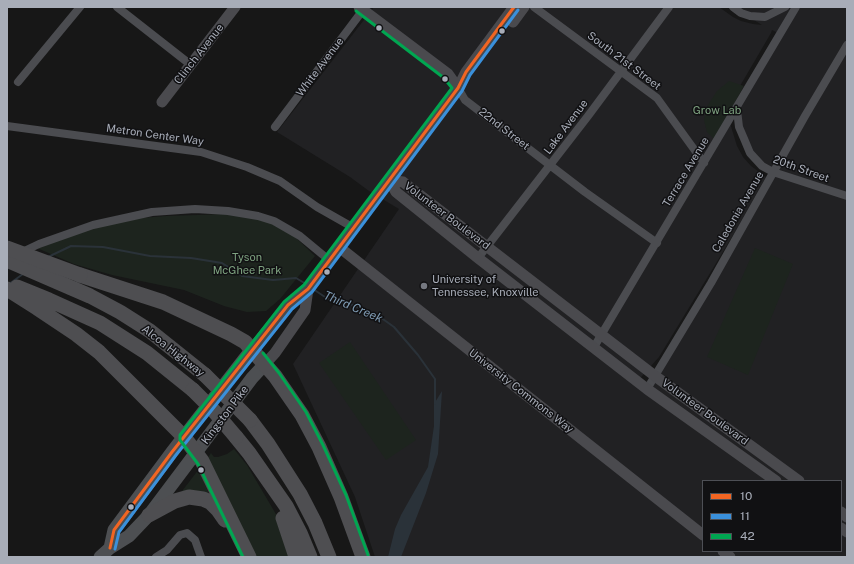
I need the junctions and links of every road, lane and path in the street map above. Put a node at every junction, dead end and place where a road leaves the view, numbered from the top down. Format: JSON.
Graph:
{"nodes":[{"id":1,"x":80,"y":7,"type":"edge"},
{"id":2,"x":117,"y":7,"type":"edge"},
{"id":3,"x":235,"y":7,"type":"edge"},
{"id":4,"x":514,"y":7,"type":"edge"},
{"id":5,"x":524,"y":7,"type":"edge"},
{"id":6,"x":534,"y":7,"type":"edge"},
{"id":7,"x":669,"y":7,"type":"edge"},
{"id":8,"x":733,"y":7,"type":"edge"},
{"id":9,"x":785,"y":7,"type":"edge"},
{"id":10,"x":796,"y":7,"type":"edge"},
{"id":11,"x":363,"y":8,"type":"edge"},
{"id":12,"x":847,"y":45,"type":"edge"},
{"id":13,"x":191,"y":65,"type":"junction"},
{"id":14,"x":621,"y":73,"type":"junction"},
{"id":15,"x":18,"y":82,"type":"dead end"},
{"id":16,"x":458,"y":88,"type":"junction"},
{"id":17,"x":162,"y":102,"type":"dead end"},
{"id":18,"x":737,"y":110,"type":"junction"},
{"id":19,"x":7,"y":126,"type":"edge"},
{"id":20,"x":275,"y":127,"type":"dead end"},
{"id":21,"x":704,"y":163,"type":"junction"},
{"id":22,"x":551,"y":166,"type":"junction"},
{"id":23,"x":774,"y":172,"type":"junction"},
{"id":24,"x":389,"y":180,"type":"junction"},
{"id":25,"x":847,"y":196,"type":"edge"},
{"id":26,"x":354,"y":228,"type":"junction"},
{"id":27,"x":657,"y":243,"type":"junction"},
{"id":28,"x":487,"y":246,"type":"junction"},
{"id":29,"x":339,"y":247,"type":"junction"},
{"id":30,"x":7,"y":248,"type":"edge"},
{"id":31,"x":478,"y":258,"type":"junction"},
{"id":32,"x":7,"y":260,"type":"edge"},
{"id":33,"x":329,"y":260,"type":"junction"},
{"id":34,"x":7,"y":283,"type":"edge"},
{"id":35,"x":7,"y":289,"type":"edge"},
{"id":36,"x":308,"y":289,"type":"junction"},
{"id":37,"x":43,"y":304,"type":"junction"},
{"id":38,"x":602,"y":335,"type":"junction"},
{"id":39,"x":594,"y":347,"type":"junction"},
{"id":40,"x":252,"y":349,"type":"junction"},
{"id":41,"x":265,"y":364,"type":"junction"},
{"id":42,"x":655,"y":376,"type":"junction"},
{"id":43,"x":647,"y":389,"type":"junction"},
{"id":44,"x":184,"y":437,"type":"junction"},
{"id":45,"x":196,"y":453,"type":"junction"},
{"id":46,"x":265,"y":475,"type":"junction"},
{"id":47,"x":775,"y":480,"type":"edge"},
{"id":48,"x":798,"y":480,"type":"edge"},
{"id":49,"x":300,"y":494,"type":"junction"},
{"id":50,"x":149,"y":515,"type":"junction"},
{"id":51,"x":702,"y":534,"type":"edge"},
{"id":52,"x":110,"y":548,"type":"junction"},
{"id":53,"x":248,"y":555,"type":"edge"},
{"id":54,"x":100,"y":557,"type":"edge"},
{"id":55,"x":156,"y":557,"type":"edge"},
{"id":56,"x":201,"y":557,"type":"edge"},
{"id":57,"x":296,"y":557,"type":"edge"},
{"id":58,"x":310,"y":557,"type":"edge"},
{"id":59,"x":329,"y":557,"type":"edge"},
{"id":60,"x":338,"y":557,"type":"edge"},
{"id":61,"x":363,"y":557,"type":"edge"}],
"edges":[{"from":1,"to":15,"type":"street"},
{"from":2,"to":13,"type":"street"},
{"from":3,"to":13,"type":"street","name":"Clinch Avenue"},
{"from":4,"to":16,"type":"street"},
{"from":5,"to":16,"type":"street"},
{"from":6,"to":14,"type":"street","name":"South 21st Street"},
{"from":7,"to":14,"type":"street","name":"Lake Avenue"},
{"from":8,"to":9,"type":"street"},
{"from":10,"to":18,"type":"street","name":"Terrace Avenue"},
{"from":11,"to":16,"type":"street","name":"22nd Street"},
{"from":11,"to":20,"type":"street","name":"White Avenue"},
{"from":12,"to":23,"type":"street","name":"Caledonia Avenue"},
{"from":13,"to":17,"type":"street","name":"Clinch Avenue"},
{"from":14,"to":21,"type":"street","name":"South 21st Street"},
{"from":14,"to":22,"type":"street","name":"Lake Avenue"},
{"from":16,"to":22,"type":"street","name":"22nd Street"},
{"from":16,"to":24,"type":"street","name":"Kingston Pike"},
{"from":18,"to":21,"type":"street","name":"Terrace Avenue"},
{"from":18,"to":23,"type":"street","name":"20th Street"},
{"from":19,"to":26,"type":"street","name":"Metron Center Way"},
{"from":21,"to":27,"type":"street","name":"Terrace Avenue"},
{"from":22,"to":27,"type":"street","name":"22nd Street"},
{"from":22,"to":28,"type":"street","name":"Lake Avenue"},
{"from":23,"to":25,"type":"street","name":"20th Street"},
{"from":23,"to":42,"type":"street","name":"Caledonia Avenue"},
{"from":24,"to":26,"type":"street","name":"Kingston Pike"},
{"from":24,"to":28,"type":"street","name":"Volunteer Boulevard"},
{"from":24,"to":31,"type":"street","name":"Volunteer Boulevard"},
{"from":26,"to":29,"type":"street","name":"Kingston Pike"},
{"from":27,"to":38,"type":"street","name":"Terrace Avenue"},
{"from":28,"to":31,"type":"street","name":"Lake Avenue"},
{"from":28,"to":38,"type":"street","name":"Volunteer Boulevard"},
{"from":29,"to":33,"type":"street","name":"Kingston Pike"},
{"from":29,"to":51,"type":"street","name":"University Commons Way"},
{"from":30,"to":40,"type":"highway","bridge":true},
{"from":31,"to":39,"type":"street","name":"Volunteer Boulevard"},
{"from":32,"to":33,"type":"street"},
{"from":32,"to":49,"type":"highway","name":"Alcoa Highway","bridge":true},
{"from":33,"to":36,"type":"street","name":"Kingston Pike"},
{"from":34,"to":37,"type":"highway","name":"Alcoa Highway"},
{"from":35,"to":37,"type":"highway"},
{"from":36,"to":40,"type":"street","name":"Kingston Pike"},
{"from":36,"to":41,"type":"street","name":"Kingston Pike"},
{"from":37,"to":44,"type":"highway"},
{"from":37,"to":46,"type":"highway","name":"Alcoa Highway","bridge":true},
{"from":38,"to":39,"type":"street","name":"Terrace Avenue"},
{"from":38,"to":42,"type":"street","name":"Volunteer Boulevard"},
{"from":39,"to":43,"type":"street","name":"Volunteer Boulevard"},
{"from":40,"to":41,"type":"highway"},
{"from":40,"to":44,"type":"main road","name":"Kingston Pike"},
{"from":41,"to":45,"type":"main road","name":"Kingston Pike"},
{"from":41,"to":61,"type":"highway"},
{"from":42,"to":43,"type":"street","name":"Caledonia Avenue"},
{"from":42,"to":48,"type":"street","name":"Volunteer Boulevard"},
{"from":43,"to":47,"type":"street","name":"Volunteer Boulevard"},
{"from":44,"to":45,"type":"highway"},
{"from":44,"to":52,"type":"main road","name":"Kingston Pike"},
{"from":45,"to":50,"type":"main road","name":"Kingston Pike"},
{"from":45,"to":53,"type":"highway"},
{"from":46,"to":57,"type":"highway"},
{"from":46,"to":58,"type":"highway","name":"Alcoa Highway"},
{"from":49,"to":59,"type":"highway","name":"Alcoa Highway"},
{"from":49,"to":60,"type":"highway"},
{"from":50,"to":52,"type":"main road","name":"Kingston Pike"},
{"from":50,"to":53,"type":"highway"},
{"from":52,"to":54,"type":"main road","name":"Kingston Pike"},
{"from":55,"to":56,"type":"street"}]}
